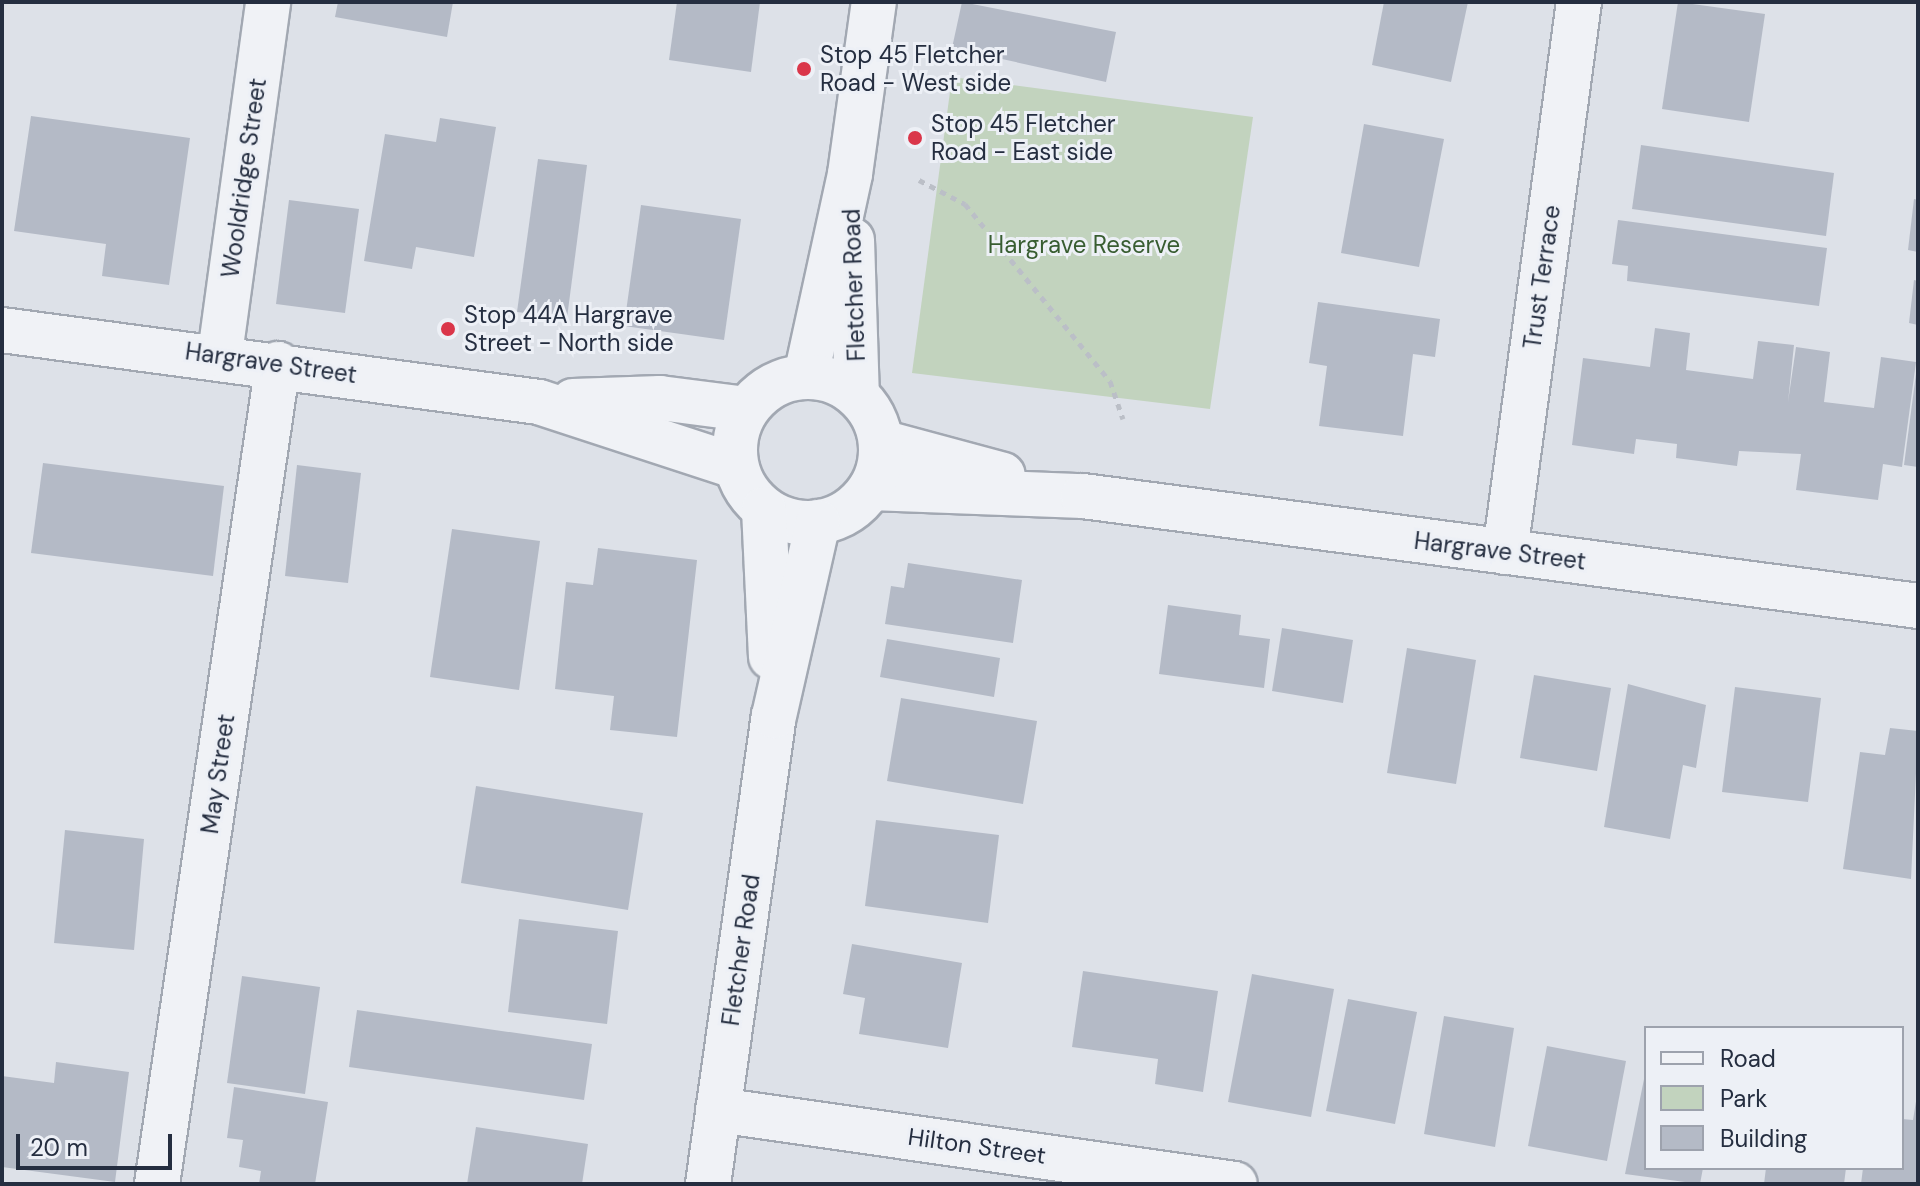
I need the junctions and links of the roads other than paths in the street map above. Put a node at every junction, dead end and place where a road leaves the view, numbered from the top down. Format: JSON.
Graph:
{"nodes":[{"id":1,"x":268,"y":2,"type":"edge"},
{"id":2,"x":874,"y":2,"type":"edge"},
{"id":3,"x":1579,"y":2,"type":"edge"},
{"id":4,"x":850,"y":174,"type":"junction"},
{"id":5,"x":2,"y":330,"type":"edge"},
{"id":6,"x":220,"y":354,"type":"junction"},
{"id":7,"x":278,"y":364,"type":"junction"},
{"id":8,"x":806,"y":376,"type":"junction"},
{"id":9,"x":857,"y":395,"type":"junction"},
{"id":10,"x":539,"y":402,"type":"junction"},
{"id":11,"x":746,"y":409,"type":"junction"},
{"id":12,"x":881,"y":442,"type":"junction"},
{"id":13,"x":735,"y":466,"type":"junction"},
{"id":14,"x":871,"y":488,"type":"junction"},
{"id":15,"x":1083,"y":496,"type":"junction"},
{"id":16,"x":764,"y":509,"type":"junction"},
{"id":17,"x":818,"y":522,"type":"junction"},
{"id":18,"x":1505,"y":552,"type":"junction"},
{"id":19,"x":1918,"y":606,"type":"edge"},
{"id":20,"x":774,"y":716,"type":"junction"},
{"id":21,"x":718,"y":1110,"type":"junction"},
{"id":22,"x":1060,"y":1171,"type":"edge"},
{"id":23,"x":157,"y":1184,"type":"edge"},
{"id":24,"x":708,"y":1184,"type":"edge"},
{"id":25,"x":1235,"y":1184,"type":"edge"}],
"edges":[{"from":1,"to":6,"type":"street","name":"Wooldridge Street"},
{"from":2,"to":4,"type":"street","name":"Fletcher Road"},
{"from":3,"to":18,"type":"street","name":"Trust Terrace"},
{"from":4,"to":8,"type":"street","name":"Fletcher Road"},
{"from":4,"to":9,"type":"street","name":"Fletcher Road"},
{"from":5,"to":6,"type":"street","name":"Hargrave Street"},
{"from":6,"to":7,"type":"street","name":"Hargrave Street"},
{"from":7,"to":10,"type":"street","name":"Hargrave Street"},
{"from":7,"to":23,"type":"street","name":"May Street"},
{"from":8,"to":9,"type":"street"},
{"from":8,"to":11,"type":"street"},
{"from":9,"to":12,"type":"street"},
{"from":10,"to":11,"type":"street","name":"Hargrave Street"},
{"from":10,"to":13,"type":"street","name":"Hargrave Street"},
{"from":11,"to":13,"type":"street"},
{"from":12,"to":14,"type":"street"},
{"from":12,"to":15,"type":"street","name":"Hargrave Street"},
{"from":13,"to":16,"type":"street"},
{"from":14,"to":15,"type":"street","name":"Hargrave Street"},
{"from":14,"to":17,"type":"street"},
{"from":15,"to":18,"type":"street","name":"Hargrave Street"},
{"from":16,"to":17,"type":"street"},
{"from":16,"to":20,"type":"street","name":"Fletcher Road"},
{"from":17,"to":20,"type":"street","name":"Fletcher Road"},
{"from":18,"to":19,"type":"street","name":"Hargrave Street"},
{"from":20,"to":21,"type":"street","name":"Fletcher Road"},
{"from":21,"to":22,"type":"street","name":"Hilton Street"},
{"from":21,"to":24,"type":"street","name":"Fletcher Road"},
{"from":22,"to":25,"type":"street","name":"Hilton Street"}]}
